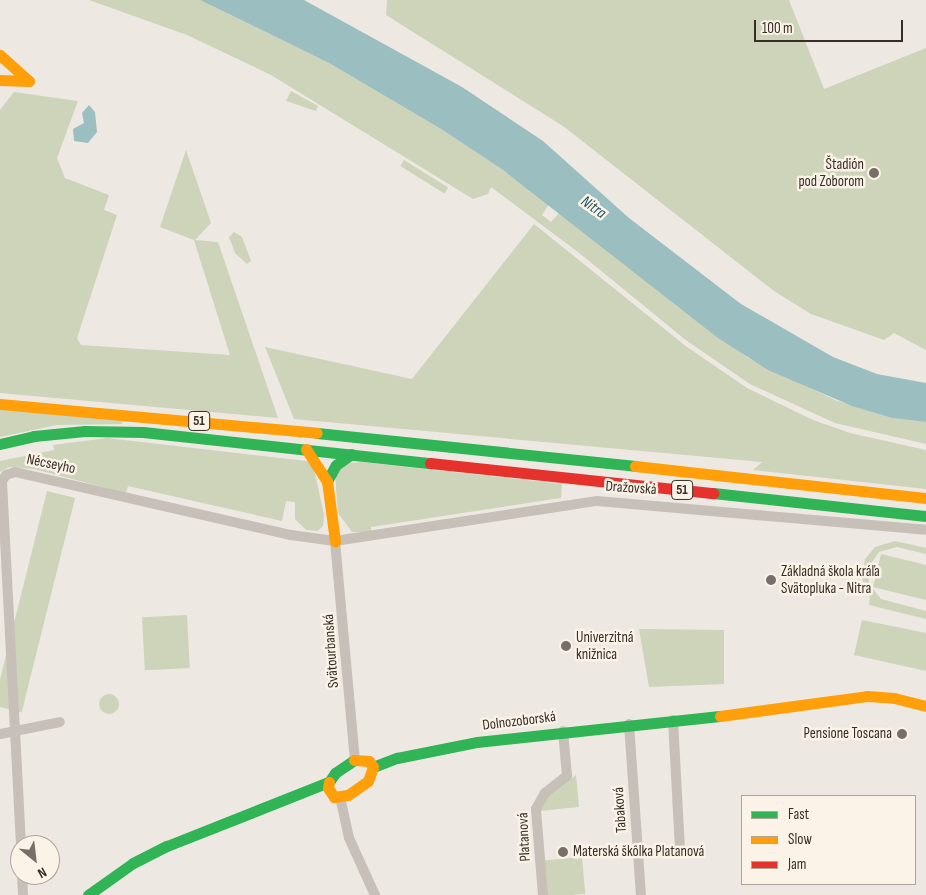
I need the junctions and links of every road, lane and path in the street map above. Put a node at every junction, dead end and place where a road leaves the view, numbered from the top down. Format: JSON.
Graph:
{"nodes":[{"id":1,"x":0,"y":54,"type":"edge"},
{"id":2,"x":0,"y":71,"type":"edge"},
{"id":3,"x":0,"y":80,"type":"edge"},
{"id":4,"x":29,"y":81,"type":"junction"},
{"id":5,"x":0,"y":404,"type":"edge"},
{"id":6,"x":0,"y":444,"type":"edge"},
{"id":7,"x":306,"y":449,"type":"junction"},
{"id":8,"x":352,"y":454,"type":"junction"},
{"id":9,"x":327,"y":481,"type":"junction"},
{"id":10,"x":926,"y":498,"type":"edge"},
{"id":11,"x":926,"y":516,"type":"edge"},
{"id":12,"x":926,"y":530,"type":"edge"},
{"id":13,"x":336,"y":541,"type":"junction"},
{"id":14,"x":926,"y":706,"type":"edge"},
{"id":15,"x":673,"y":720,"type":"junction"},
{"id":16,"x":60,"y":722,"type":"dead end"},
{"id":17,"x":629,"y":724,"type":"junction"},
{"id":18,"x":15,"y":731,"type":"junction"},
{"id":19,"x":563,"y":731,"type":"junction"},
{"id":20,"x":0,"y":734,"type":"edge"},
{"id":21,"x":355,"y":759,"type":"junction"},
{"id":22,"x":373,"y":767,"type":"junction"},
{"id":23,"x":329,"y":782,"type":"junction"},
{"id":24,"x":340,"y":797,"type":"junction"},
{"id":25,"x":20,"y":835,"type":"edge"},
{"id":26,"x":680,"y":850,"type":"dead end"},
{"id":27,"x":88,"y":895,"type":"edge"},
{"id":28,"x":375,"y":895,"type":"edge"},
{"id":29,"x":543,"y":895,"type":"edge"},
{"id":30,"x":641,"y":895,"type":"edge"}],
"edges":[{"from":1,"to":4,"type":"main road"},
{"from":2,"to":4,"type":"main road"},
{"from":3,"to":4,"type":"main road"},
{"from":5,"to":10,"type":"main road","number":"51"},
{"from":6,"to":7,"type":"main road","number":"51"},
{"from":7,"to":8,"type":"main road","number":"51"},
{"from":7,"to":9,"type":"main road"},
{"from":8,"to":9,"type":"main road"},
{"from":8,"to":11,"type":"main road","number":"51"},
{"from":9,"to":13,"type":"main road"},
{"from":12,"to":13,"type":"street","name":"Dražovská"},
{"from":13,"to":18,"type":"street","name":"Nécseyho"},
{"from":13,"to":21,"type":"street","name":"Svätourbanská"},
{"from":14,"to":15,"type":"main road","name":"Dolnozoborská"},
{"from":15,"to":17,"type":"main road","name":"Dolnozoborská"},
{"from":15,"to":26,"type":"street"},
{"from":16,"to":18,"type":"street"},
{"from":17,"to":19,"type":"main road","name":"Dolnozoborská"},
{"from":17,"to":30,"type":"street","name":"Tabaková"},
{"from":18,"to":20,"type":"street"},
{"from":18,"to":25,"type":"street","name":"Nécseyho"},
{"from":19,"to":22,"type":"main road","name":"Dolnozoborská"},
{"from":19,"to":29,"type":"street","name":"Platanová"},
{"from":21,"to":22,"type":"main road"},
{"from":21,"to":23,"type":"main road"},
{"from":22,"to":24,"type":"main road"},
{"from":23,"to":24,"type":"main road"},
{"from":23,"to":27,"type":"main road"},
{"from":24,"to":28,"type":"street"}]}
